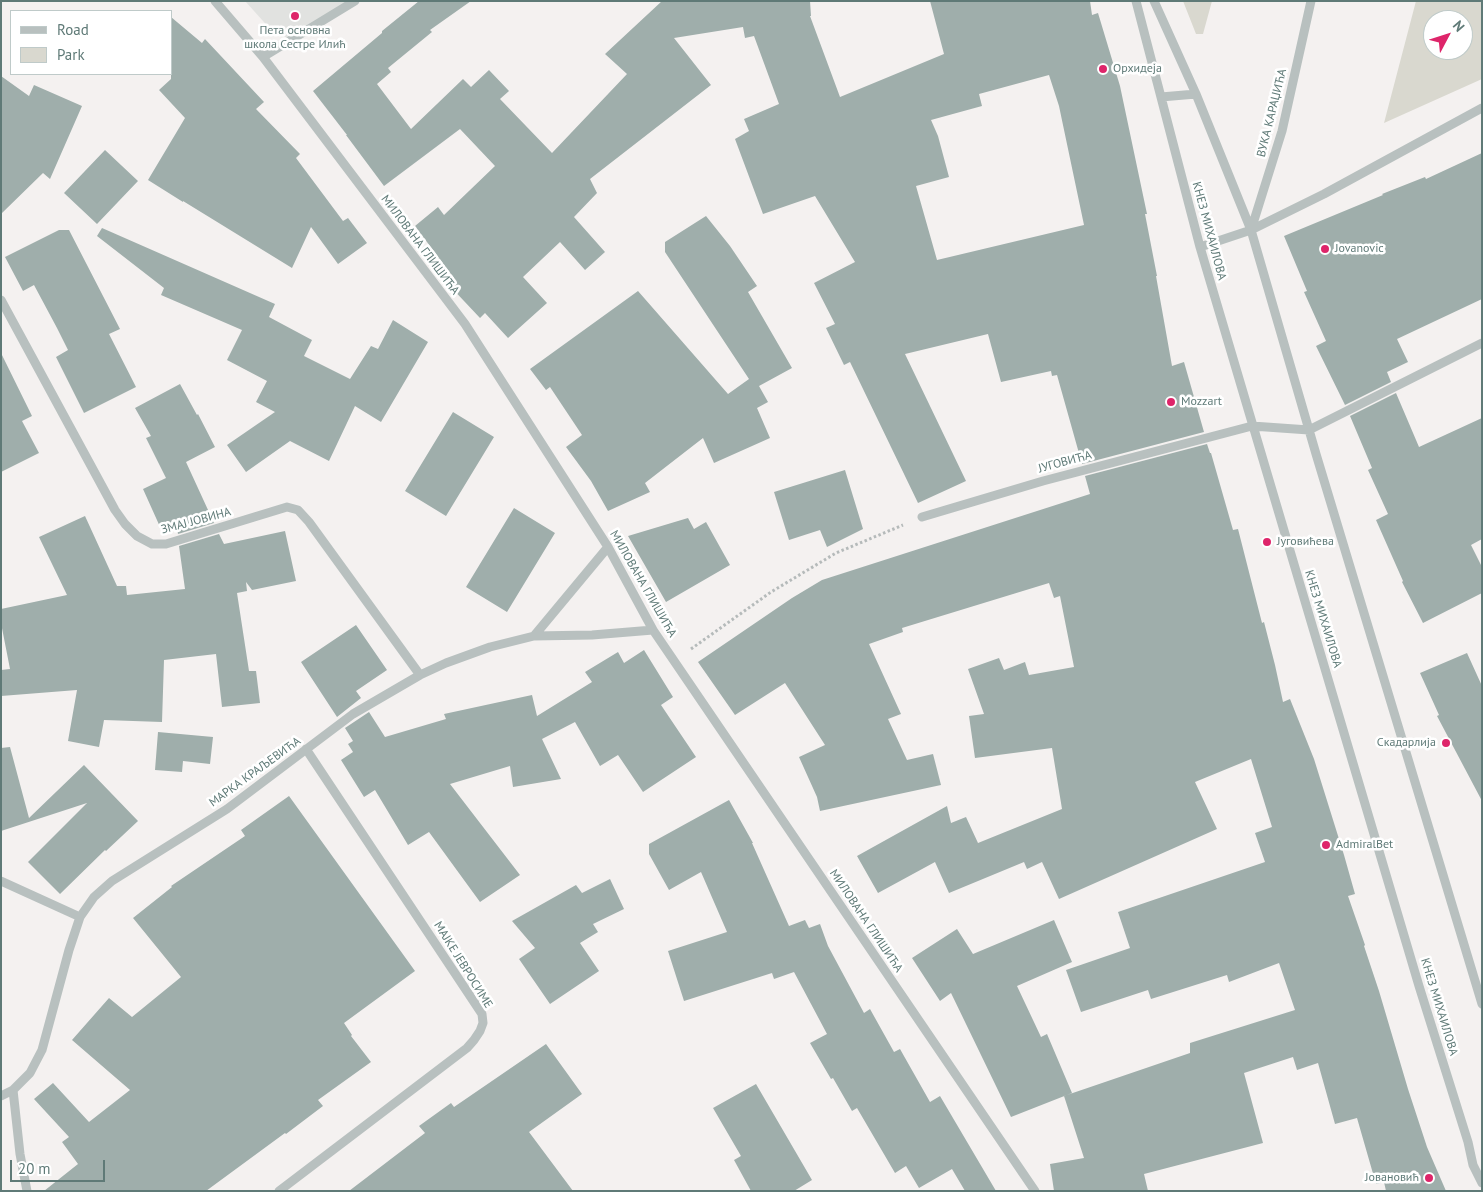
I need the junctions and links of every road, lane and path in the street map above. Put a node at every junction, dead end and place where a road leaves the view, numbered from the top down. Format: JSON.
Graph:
{"nodes":[{"id":1,"x":215,"y":1,"type":"edge"},
{"id":2,"x":355,"y":1,"type":"edge"},
{"id":3,"x":1136,"y":1,"type":"edge"},
{"id":4,"x":1154,"y":1,"type":"edge"},
{"id":5,"x":1311,"y":1,"type":"edge"},
{"id":6,"x":263,"y":57,"type":"junction"},
{"id":7,"x":1196,"y":94,"type":"junction"},
{"id":8,"x":1161,"y":97,"type":"junction"},
{"id":9,"x":1482,"y":108,"type":"edge"},
{"id":10,"x":1251,"y":230,"type":"junction"},
{"id":11,"x":1200,"y":247,"type":"junction"},
{"id":12,"x":1,"y":300,"type":"edge"},
{"id":13,"x":1482,"y":343,"type":"edge"},
{"id":14,"x":1252,"y":426,"type":"junction"},
{"id":15,"x":1309,"y":430,"type":"junction"},
{"id":16,"x":922,"y":517,"type":"joint"},
{"id":17,"x":608,"y":547,"type":"junction"},
{"id":18,"x":653,"y":630,"type":"junction"},
{"id":19,"x":534,"y":636,"type":"junction"},
{"id":20,"x":674,"y":661,"type":"junction"},
{"id":21,"x":420,"y":675,"type":"junction"},
{"id":22,"x":306,"y":749,"type":"junction"},
{"id":23,"x":1,"y":881,"type":"edge"},
{"id":24,"x":80,"y":918,"type":"junction"},
{"id":25,"x":1482,"y":1004,"type":"edge"},
{"id":26,"x":13,"y":1090,"type":"junction"},
{"id":27,"x":1,"y":1096,"type":"edge"},
{"id":28,"x":1482,"y":1183,"type":"edge"},
{"id":29,"x":27,"y":1191,"type":"edge"},
{"id":30,"x":279,"y":1191,"type":"edge"},
{"id":31,"x":1036,"y":1191,"type":"edge"}],
"edges":[{"from":1,"to":6,"type":"street","name":"МИЛОВАНА ГЛИШИЋА"},
{"from":2,"to":6,"type":"street"},
{"from":3,"to":8,"type":"street","name":"КНЕЗ МИХАИЛОВА"},
{"from":4,"to":7,"type":"street"},
{"from":5,"to":10,"type":"street","name":"ВУКА КАРАЏИЋА"},
{"from":6,"to":17,"type":"street","name":"МИЛОВАНА ГЛИШИЋА"},
{"from":7,"to":8,"type":"street"},
{"from":7,"to":10,"type":"street"},
{"from":8,"to":11,"type":"street","name":"КНЕЗ МИХАИЛОВА"},
{"from":9,"to":10,"type":"street"},
{"from":10,"to":11,"type":"street"},
{"from":10,"to":15,"type":"street"},
{"from":11,"to":14,"type":"street","name":"КНЕЗ МИХАИЛОВА"},
{"from":12,"to":21,"type":"street","name":"ЗМАЈ ЈОВИНА"},
{"from":13,"to":15,"type":"street"},
{"from":14,"to":15,"type":"street","name":"ЈУГОВИЋА"},
{"from":14,"to":16,"type":"street","name":"ЈУГОВИЋА"},
{"from":14,"to":28,"type":"street","name":"КНЕЗ МИХАИЛОВА"},
{"from":15,"to":25,"type":"street"},
{"from":16,"to":20,"type":"path"},
{"from":17,"to":18,"type":"street","name":"МИЛОВАНА ГЛИШИЋА"},
{"from":17,"to":19,"type":"street"},
{"from":18,"to":19,"type":"street","name":"МАРКА КРАЉЕВИЋА"},
{"from":18,"to":20,"type":"street","name":"МИЛОВАНА ГЛИШИЋА"},
{"from":19,"to":21,"type":"street","name":"МАРКА КРАЉЕВИЋА"},
{"from":20,"to":31,"type":"street","name":"МИЛОВАНА ГЛИШИЋА"},
{"from":21,"to":22,"type":"street","name":"МАРКА КРАЉЕВИЋА"},
{"from":22,"to":24,"type":"street","name":"МАРКА КРАЉЕВИЋА"},
{"from":22,"to":30,"type":"street","name":"МАЈКЕ ЈЕВРОСИМЕ"},
{"from":23,"to":24,"type":"street"},
{"from":24,"to":26,"type":"street","name":"МАРКА КРАЉЕВИЋА"},
{"from":26,"to":27,"type":"street","name":"МАРКА КРАЉЕВИЋА"},
{"from":26,"to":29,"type":"street"}]}
